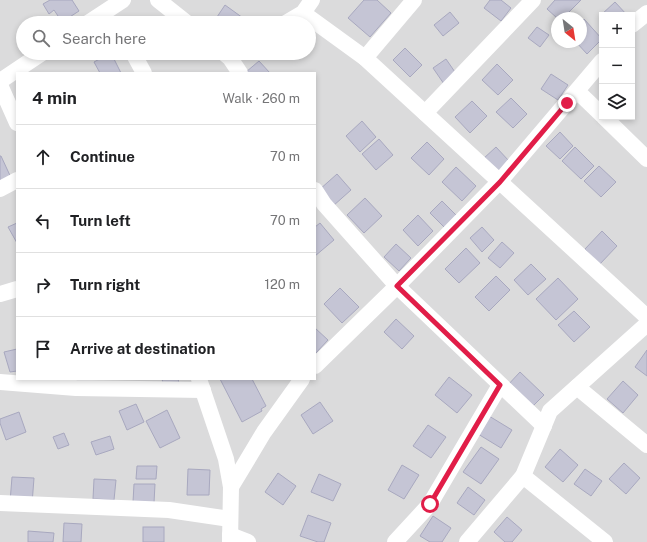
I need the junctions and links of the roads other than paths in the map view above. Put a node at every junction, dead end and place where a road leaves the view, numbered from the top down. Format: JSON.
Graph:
{"nodes":[{"id":1,"x":123,"y":0,"type":"edge"},
{"id":2,"x":158,"y":0,"type":"edge"},
{"id":3,"x":414,"y":0,"type":"edge"},
{"id":4,"x":533,"y":0,"type":"edge"},
{"id":5,"x":307,"y":6,"type":"edge"},
{"id":6,"x":647,"y":13,"type":"edge"},
{"id":7,"x":112,"y":16,"type":"edge"},
{"id":8,"x":178,"y":16,"type":"edge"},
{"id":9,"x":295,"y":16,"type":"edge"},
{"id":10,"x":635,"y":23,"type":"edge"},
{"id":11,"x":365,"y":58,"type":"junction"},
{"id":12,"x":32,"y":60,"type":"edge"},
{"id":13,"x":137,"y":60,"type":"edge"},
{"id":14,"x":234,"y":60,"type":"edge"},
{"id":15,"x":599,"y":65,"type":"edge"},
{"id":16,"x":143,"y":72,"type":"edge"},
{"id":17,"x":240,"y":72,"type":"edge"},
{"id":18,"x":0,"y":81,"type":"edge"},
{"id":19,"x":0,"y":85,"type":"edge"},
{"id":20,"x":577,"y":91,"type":"junction"},
{"id":21,"x":599,"y":112,"type":"edge"},
{"id":22,"x":425,"y":113,"type":"junction"},
{"id":23,"x":607,"y":120,"type":"edge"},
{"id":24,"x":16,"y":121,"type":"edge"},
{"id":25,"x":647,"y":159,"type":"edge"},
{"id":26,"x":16,"y":181,"type":"edge"},
{"id":27,"x":500,"y":182,"type":"junction"},
{"id":28,"x":0,"y":189,"type":"edge"},
{"id":29,"x":318,"y":201,"type":"edge"},
{"id":30,"x":397,"y":286,"type":"junction"},
{"id":31,"x":16,"y":289,"type":"edge"},
{"id":32,"x":0,"y":294,"type":"edge"},
{"id":33,"x":647,"y":317,"type":"edge"},
{"id":34,"x":647,"y":324,"type":"edge"},
{"id":35,"x":316,"y":365,"type":"edge"},
{"id":36,"x":301,"y":380,"type":"edge"},
{"id":37,"x":0,"y":382,"type":"edge"},
{"id":38,"x":201,"y":385,"type":"edge"},
{"id":39,"x":500,"y":385,"type":"junction"},
{"id":40,"x":577,"y":387,"type":"junction"},
{"id":41,"x":544,"y":426,"type":"junction"},
{"id":42,"x":647,"y":445,"type":"edge"},
{"id":43,"x":523,"y":476,"type":"junction"},
{"id":44,"x":231,"y":487,"type":"junction"},
{"id":45,"x":0,"y":503,"type":"edge"},
{"id":46,"x":230,"y":532,"type":"edge"},
{"id":47,"x":248,"y":542,"type":"edge"},
{"id":48,"x":395,"y":542,"type":"edge"},
{"id":49,"x":468,"y":542,"type":"edge"},
{"id":50,"x":605,"y":542,"type":"edge"}],
"edges":[{"from":1,"to":7,"type":"street"},
{"from":2,"to":8,"type":"street"},
{"from":3,"to":11,"type":"street"},
{"from":4,"to":22,"type":"street"},
{"from":5,"to":9,"type":"street"},
{"from":5,"to":11,"type":"street"},
{"from":6,"to":10,"type":"street"},
{"from":11,"to":22,"type":"street"},
{"from":12,"to":18,"type":"street"},
{"from":13,"to":16,"type":"street"},
{"from":14,"to":17,"type":"street"},
{"from":15,"to":20,"type":"street"},
{"from":19,"to":24,"type":"street"},
{"from":20,"to":21,"type":"street"},
{"from":20,"to":27,"type":"street"},
{"from":22,"to":27,"type":"street"},
{"from":23,"to":25,"type":"street"},
{"from":26,"to":28,"type":"street"},
{"from":27,"to":30,"type":"street"},
{"from":27,"to":33,"type":"street"},
{"from":29,"to":30,"type":"street"},
{"from":30,"to":35,"type":"street"},
{"from":30,"to":39,"type":"street"},
{"from":31,"to":32,"type":"street"},
{"from":34,"to":40,"type":"street"},
{"from":36,"to":44,"type":"street"},
{"from":37,"to":38,"type":"street"},
{"from":38,"to":44,"type":"street"},
{"from":39,"to":41,"type":"street"},
{"from":39,"to":48,"type":"street"},
{"from":40,"to":41,"type":"street"},
{"from":40,"to":42,"type":"street"},
{"from":41,"to":43,"type":"street"},
{"from":43,"to":49,"type":"street"},
{"from":43,"to":50,"type":"street"},
{"from":44,"to":46,"type":"street"},
{"from":45,"to":46,"type":"street"},
{"from":46,"to":47,"type":"street"}]}
